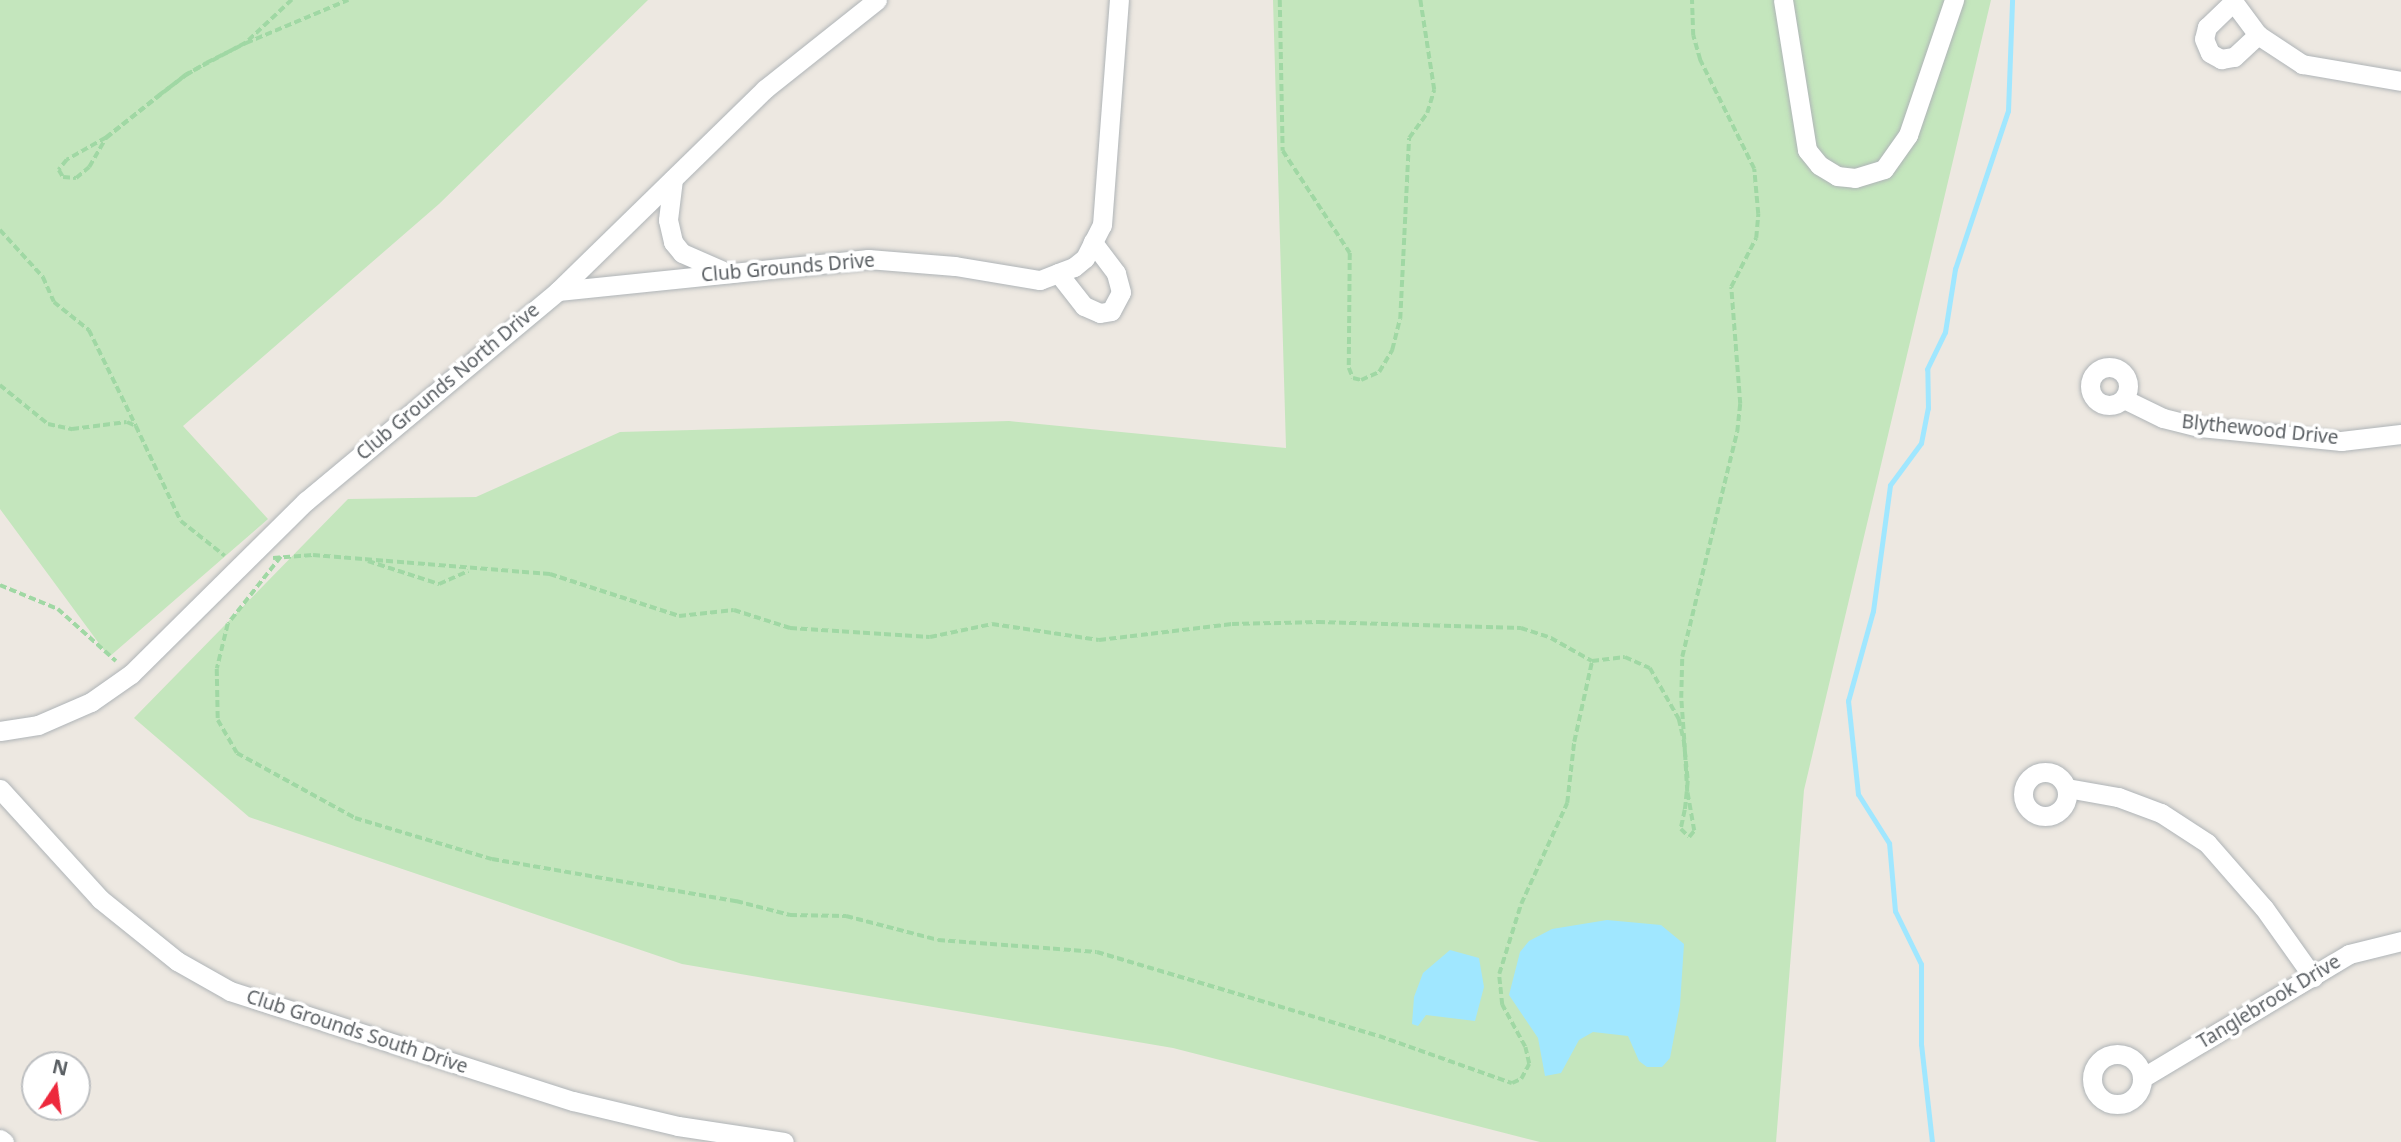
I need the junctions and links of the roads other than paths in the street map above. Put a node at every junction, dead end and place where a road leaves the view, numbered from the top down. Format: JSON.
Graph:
{"nodes":[{"id":1,"x":877,"y":0,"type":"edge"},
{"id":2,"x":1119,"y":0,"type":"edge"},
{"id":3,"x":1783,"y":0,"type":"edge"},
{"id":4,"x":1954,"y":0,"type":"edge"},
{"id":5,"x":2232,"y":1,"type":"edge"},
{"id":6,"x":2258,"y":35,"type":"junction"},
{"id":7,"x":2401,"y":81,"type":"edge"},
{"id":8,"x":673,"y":178,"type":"junction"},
{"id":9,"x":1093,"y":242,"type":"junction"},
{"id":10,"x":724,"y":271,"type":"junction"},
{"id":11,"x":1058,"y":273,"type":"junction"},
{"id":12,"x":558,"y":291,"type":"junction"},
{"id":13,"x":2124,"y":399,"type":"dead end"},
{"id":14,"x":2401,"y":434,"type":"edge"},
{"id":15,"x":0,"y":732,"type":"edge"},
{"id":16,"x":2067,"y":788,"type":"dead end"},
{"id":17,"x":0,"y":789,"type":"edge"},
{"id":18,"x":2401,"y":942,"type":"edge"},
{"id":19,"x":2313,"y":976,"type":"junction"},
{"id":20,"x":2142,"y":1078,"type":"dead end"},
{"id":21,"x":0,"y":1139,"type":"edge"},
{"id":22,"x":4,"y":1142,"type":"edge"},
{"id":23,"x":784,"y":1142,"type":"edge"}],
"edges":[{"from":1,"to":8,"type":"street","name":"Club Grounds North Drive"},
{"from":2,"to":9,"type":"street","name":"Club Grounds Drive"},
{"from":3,"to":4,"type":"street"},
{"from":5,"to":6,"type":"street"},
{"from":5,"to":6,"type":"street"},
{"from":6,"to":7,"type":"street"},
{"from":8,"to":10,"type":"street"},
{"from":8,"to":12,"type":"street","name":"Club Grounds North Drive"},
{"from":9,"to":11,"type":"street","name":"Club Grounds Drive"},
{"from":9,"to":11,"type":"street"},
{"from":10,"to":11,"type":"street","name":"Club Grounds Drive"},
{"from":10,"to":12,"type":"street","name":"Club Grounds Drive"},
{"from":12,"to":15,"type":"street","name":"Club Grounds North Drive"},
{"from":13,"to":14,"type":"street","name":"Blythewood Drive"},
{"from":16,"to":19,"type":"street"},
{"from":17,"to":23,"type":"street","name":"Club Grounds South Drive"},
{"from":18,"to":19,"type":"street","name":"Tanglebrook Drive"},
{"from":19,"to":20,"type":"street","name":"Tanglebrook Drive"},
{"from":21,"to":22,"type":"street"}]}
